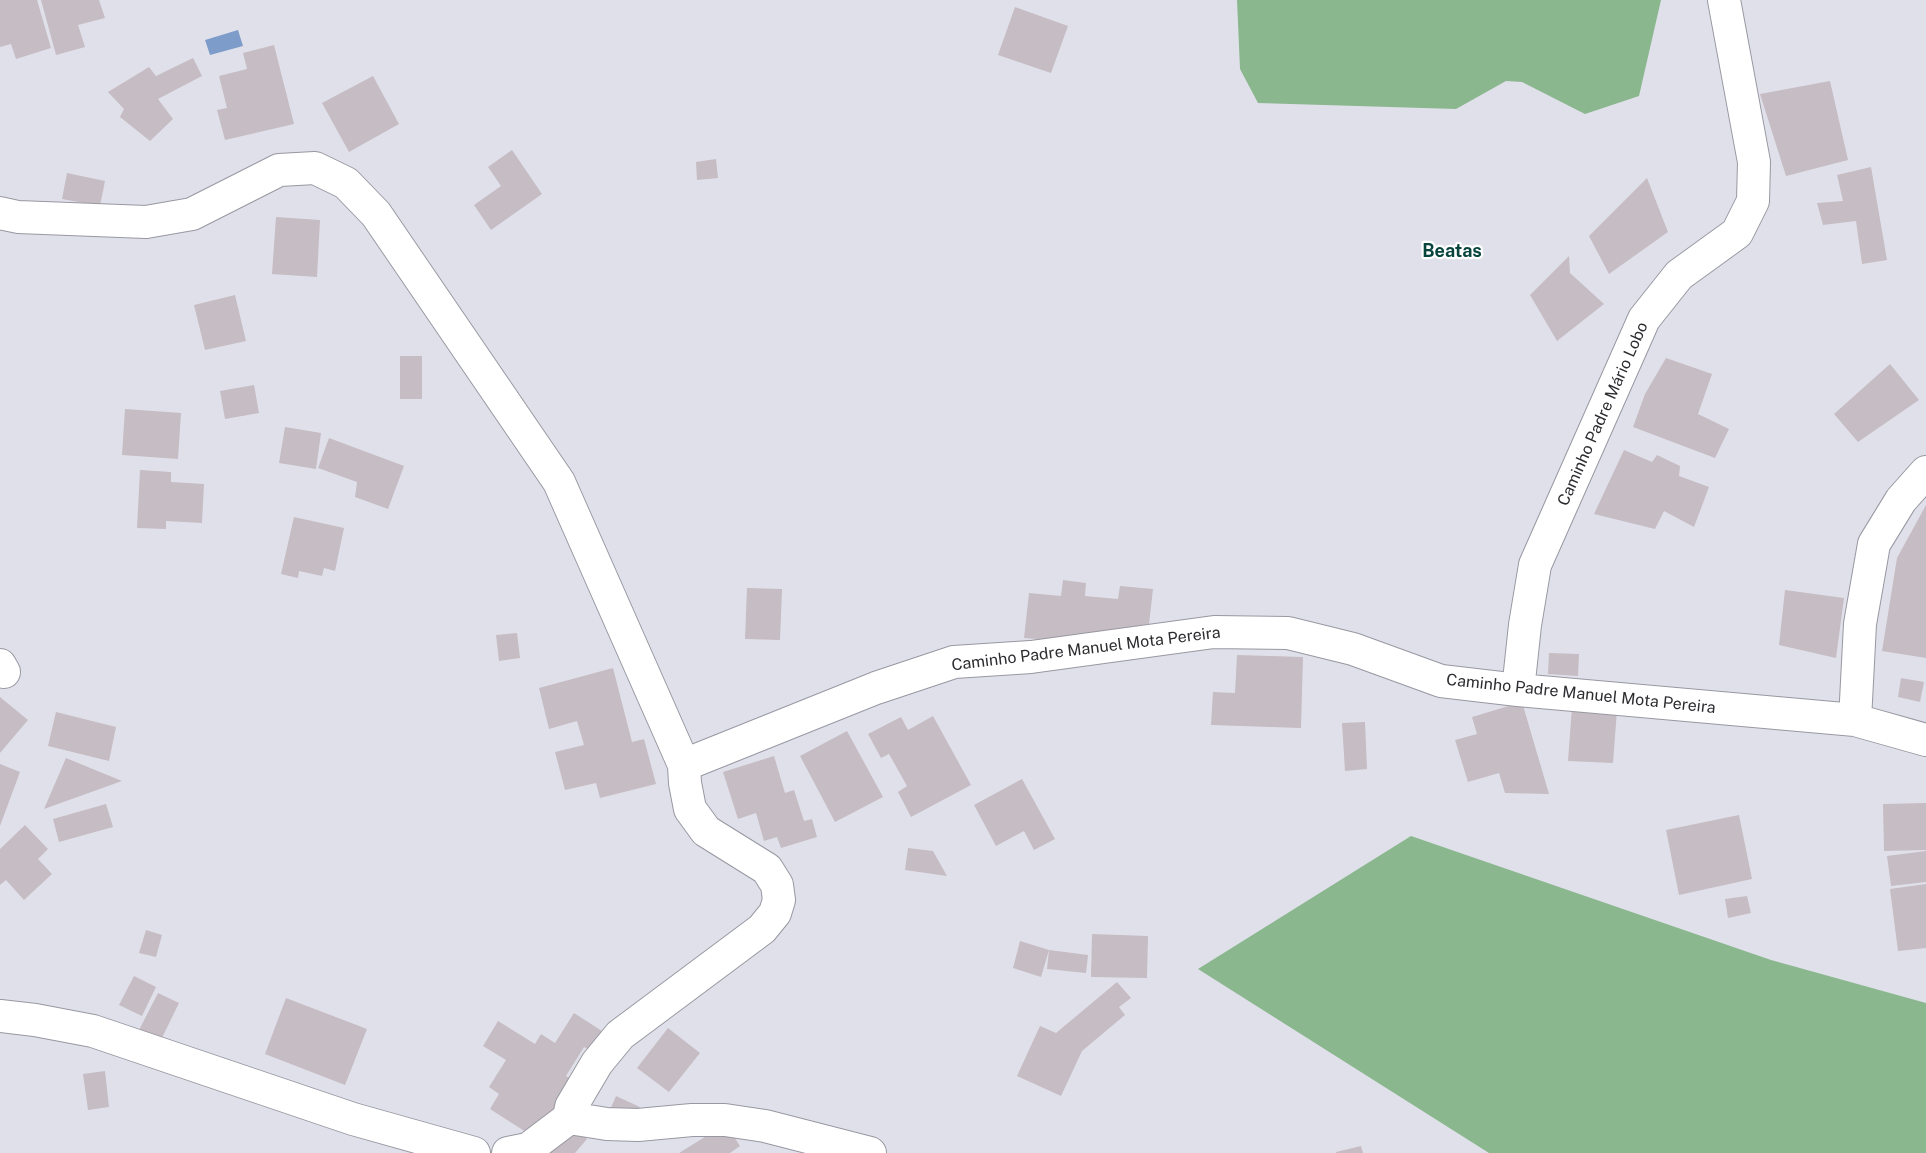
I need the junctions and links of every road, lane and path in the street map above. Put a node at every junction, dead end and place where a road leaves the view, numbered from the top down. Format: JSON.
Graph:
{"nodes":[{"id":1,"x":1724,"y":0,"type":"edge"},
{"id":2,"x":0,"y":213,"type":"edge"},
{"id":3,"x":1926,"y":472,"type":"edge"},
{"id":4,"x":1518,"y":690,"type":"junction"},
{"id":5,"x":1855,"y":720,"type":"junction"},
{"id":6,"x":1926,"y":740,"type":"edge"},
{"id":7,"x":684,"y":765,"type":"junction"},
{"id":8,"x":0,"y":1016,"type":"edge"},
{"id":9,"x":569,"y":1118,"type":"junction"},
{"id":10,"x":474,"y":1153,"type":"edge"},
{"id":11,"x":508,"y":1153,"type":"edge"},
{"id":12,"x":870,"y":1153,"type":"edge"}],
"edges":[{"from":1,"to":4,"type":"street","name":"Caminho Padre Mário Lobo"},
{"from":2,"to":7,"type":"street"},
{"from":3,"to":5,"type":"street"},
{"from":4,"to":5,"type":"street","name":"Caminho Padre Manuel Mota Pereira"},
{"from":4,"to":7,"type":"street","name":"Caminho Padre Manuel Mota Pereira"},
{"from":5,"to":6,"type":"street","name":"Caminho Padre Manuel Mota Pereira"},
{"from":7,"to":9,"type":"street"},
{"from":8,"to":10,"type":"street"},
{"from":9,"to":11,"type":"street"},
{"from":9,"to":12,"type":"street"}]}
